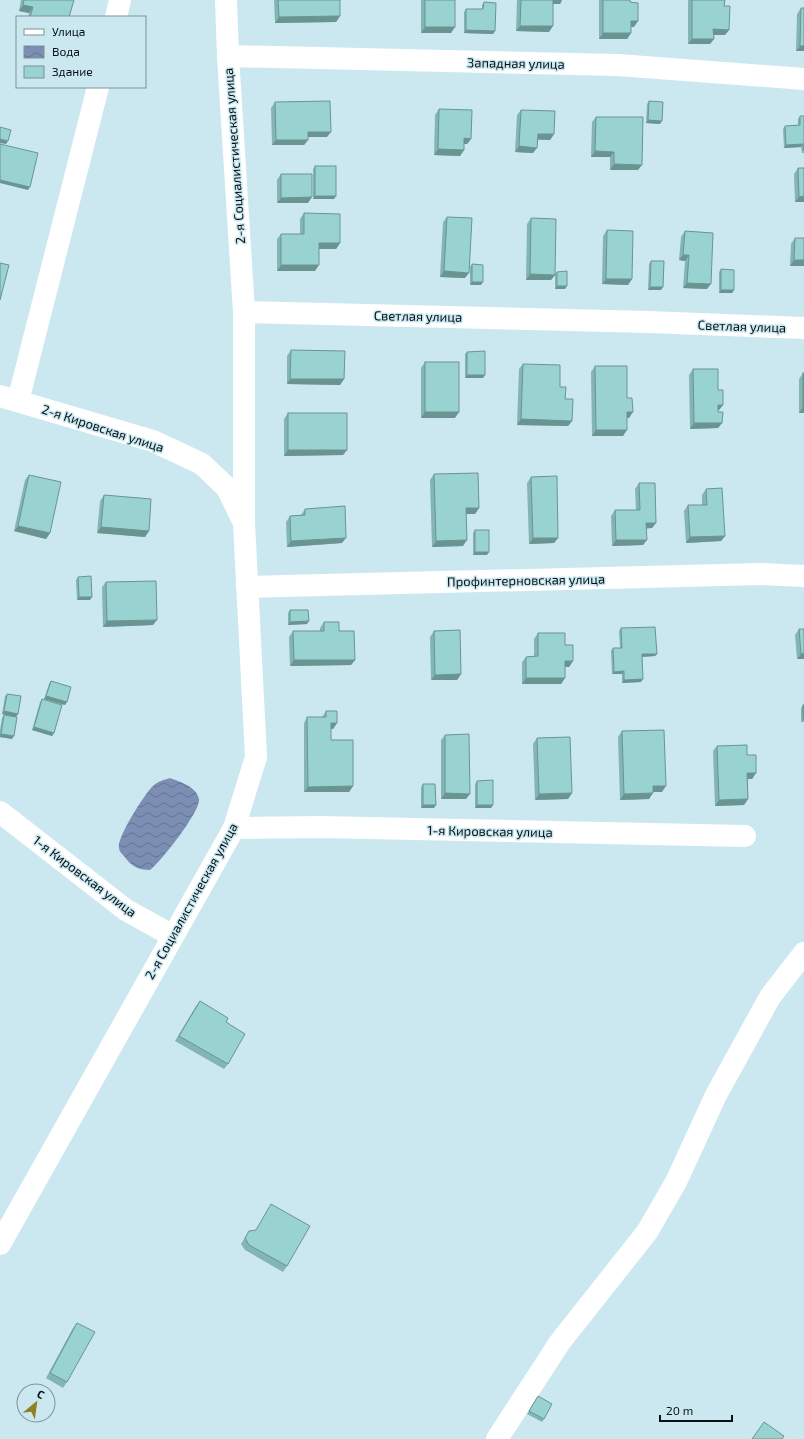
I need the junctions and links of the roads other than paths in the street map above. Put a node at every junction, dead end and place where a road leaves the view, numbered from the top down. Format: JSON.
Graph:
{"nodes":[{"id":1,"x":120,"y":0,"type":"edge"},
{"id":2,"x":226,"y":0,"type":"edge"},
{"id":3,"x":116,"y":16,"type":"edge"},
{"id":4,"x":228,"y":56,"type":"junction"},
{"id":5,"x":804,"y":79,"type":"edge"},
{"id":6,"x":98,"y":88,"type":"edge"},
{"id":7,"x":244,"y":312,"type":"junction"},
{"id":8,"x":804,"y":328,"type":"edge"},
{"id":9,"x":9,"y":398,"type":"edge"},
{"id":10,"x":244,"y":523,"type":"junction"},
{"id":11,"x":804,"y":576,"type":"edge"},
{"id":12,"x":247,"y":586,"type":"junction"},
{"id":13,"x":0,"y":812,"type":"edge"},
{"id":14,"x":234,"y":828,"type":"junction"},
{"id":15,"x":745,"y":836,"type":"dead end"},
{"id":16,"x":173,"y":936,"type":"junction"},
{"id":17,"x":804,"y":953,"type":"edge"},
{"id":18,"x":0,"y":1244,"type":"edge"},
{"id":19,"x":497,"y":1439,"type":"edge"}],
"edges":[{"from":1,"to":3,"type":"street"},
{"from":2,"to":4,"type":"street","name":"2-я Социалистическая улица"},
{"from":4,"to":5,"type":"street","name":"Западная улица"},
{"from":4,"to":7,"type":"street","name":"2-я Социалистическая улица"},
{"from":6,"to":9,"type":"street"},
{"from":7,"to":8,"type":"street","name":"Светлая улица"},
{"from":7,"to":10,"type":"street"},
{"from":9,"to":10,"type":"street","name":"2-я Кировская улица"},
{"from":10,"to":12,"type":"street","name":"2-я Социалистическая улица"},
{"from":11,"to":12,"type":"street","name":"Профинтерновская улица"},
{"from":12,"to":14,"type":"street","name":"2-я Социалистическая улица"},
{"from":13,"to":16,"type":"street","name":"1-я Кировская улица"},
{"from":14,"to":15,"type":"street","name":"1-я Кировская улица"},
{"from":14,"to":16,"type":"street","name":"2-я Социалистическая улица"},
{"from":16,"to":18,"type":"street","name":"2-я Социалистическая улица"},
{"from":17,"to":19,"type":"street"}]}
